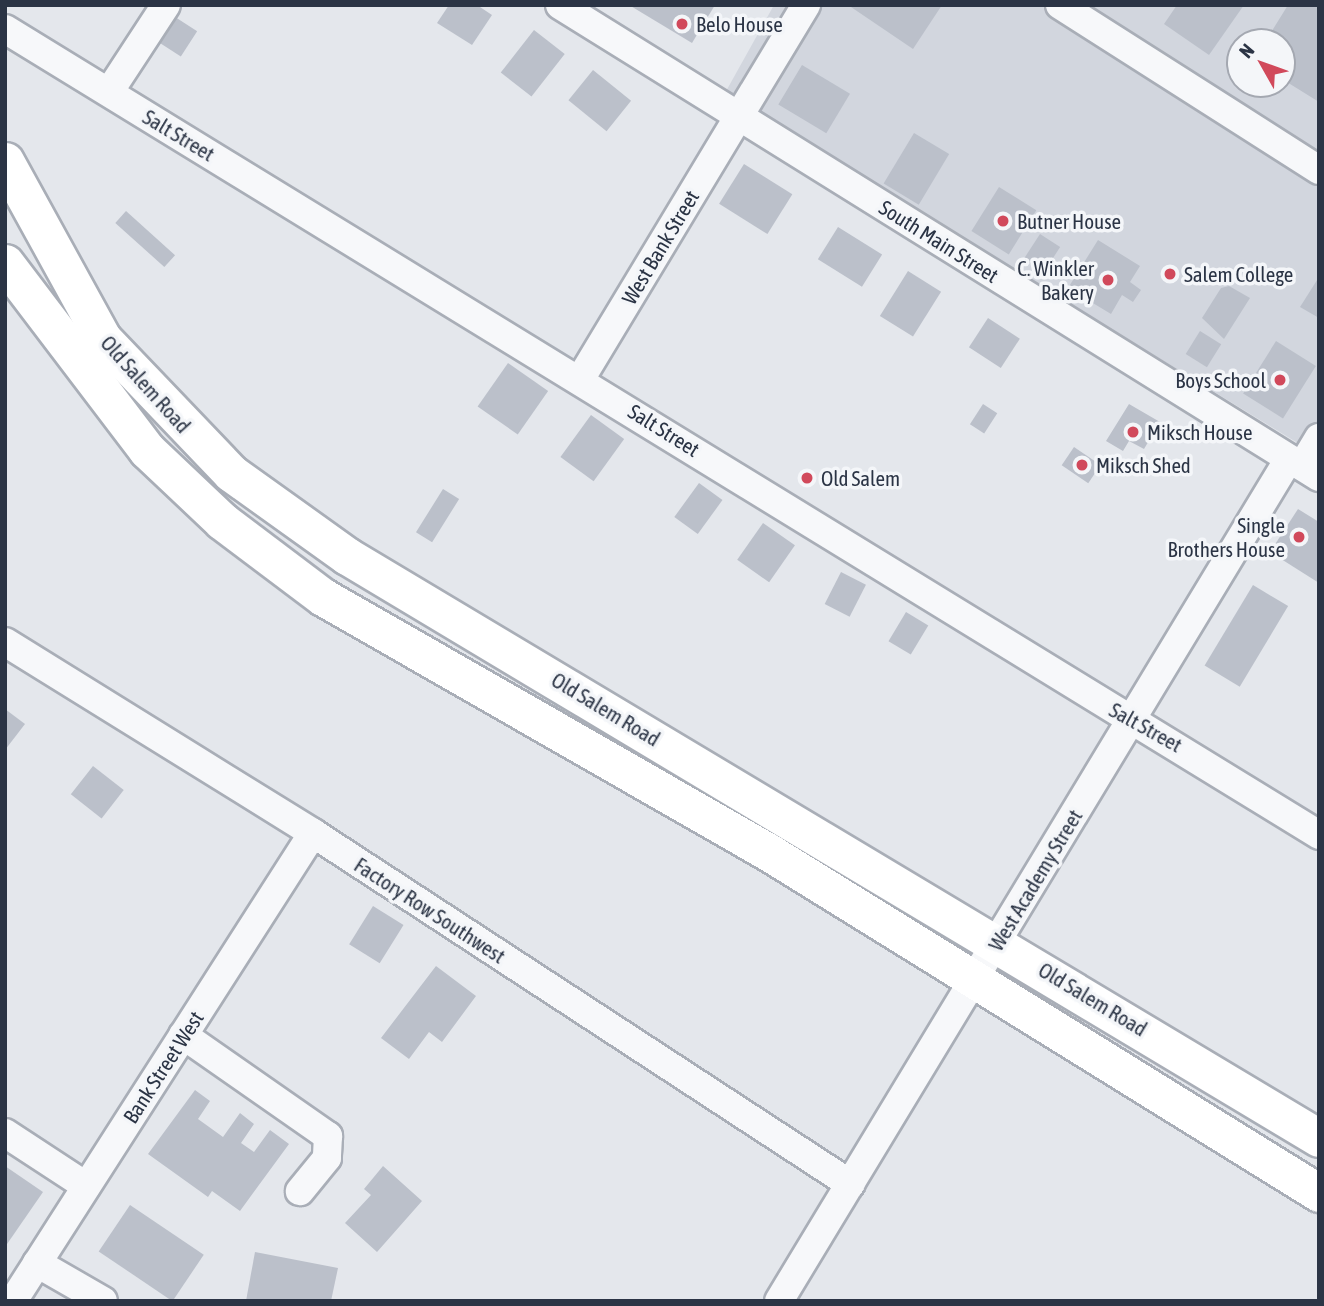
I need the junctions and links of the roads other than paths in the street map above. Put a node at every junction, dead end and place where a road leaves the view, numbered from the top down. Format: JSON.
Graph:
{"nodes":[{"id":1,"x":166,"y":5,"type":"edge"},
{"id":2,"x":560,"y":5,"type":"edge"},
{"id":3,"x":806,"y":5,"type":"edge"},
{"id":4,"x":1060,"y":5,"type":"edge"},
{"id":5,"x":5,"y":29,"type":"edge"},
{"id":6,"x":109,"y":92,"type":"junction"},
{"id":7,"x":739,"y":116,"type":"junction"},
{"id":8,"x":5,"y":161,"type":"edge"},
{"id":9,"x":1319,"y":170,"type":"edge"},
{"id":10,"x":5,"y":263,"type":"edge"},
{"id":11,"x":581,"y":378,"type":"junction"},
{"id":12,"x":1319,"y":438,"type":"edge"},
{"id":13,"x":1303,"y":467,"type":"edge"},
{"id":14,"x":5,"y":642,"type":"edge"},
{"id":15,"x":1129,"y":720,"type":"junction"},
{"id":16,"x":313,"y":833,"type":"junction"},
{"id":17,"x":1319,"y":835,"type":"edge"},
{"id":18,"x":999,"y":942,"type":"junction"},
{"id":19,"x":976,"y":980,"type":"junction"},
{"id":20,"x":183,"y":1035,"type":"junction"},
{"id":21,"x":1314,"y":1131,"type":"edge"},
{"id":22,"x":5,"y":1133,"type":"edge"},
{"id":23,"x":850,"y":1184,"type":"junction"},
{"id":24,"x":86,"y":1186,"type":"junction"},
{"id":25,"x":300,"y":1191,"type":"dead end"},
{"id":26,"x":1319,"y":1193,"type":"edge"},
{"id":27,"x":37,"y":1263,"type":"junction"},
{"id":28,"x":13,"y":1301,"type":"edge"},
{"id":29,"x":103,"y":1301,"type":"edge"},
{"id":30,"x":779,"y":1301,"type":"edge"}],
"edges":[{"from":1,"to":6,"type":"street"},
{"from":2,"to":7,"type":"street","name":"South Main Street"},
{"from":3,"to":7,"type":"street","name":"West Bank Street"},
{"from":4,"to":9,"type":"street"},
{"from":5,"to":6,"type":"street","name":"Salt Street"},
{"from":6,"to":11,"type":"street","name":"Salt Street"},
{"from":7,"to":11,"type":"street","name":"West Bank Street"},
{"from":7,"to":13,"type":"street","name":"South Main Street"},
{"from":8,"to":18,"type":"main road","name":"Old Salem Road"},
{"from":10,"to":19,"type":"main road","name":"Old Salem Road"},
{"from":11,"to":15,"type":"street","name":"Salt Street"},
{"from":12,"to":13,"type":"street","name":"West Academy Street"},
{"from":13,"to":15,"type":"street","name":"West Academy Street"},
{"from":14,"to":16,"type":"street","name":"Factory Row Southwest"},
{"from":15,"to":17,"type":"street","name":"Salt Street"},
{"from":15,"to":18,"type":"street","name":"West Academy Street"},
{"from":16,"to":20,"type":"street","name":"Bank Street West"},
{"from":16,"to":23,"type":"street","name":"Factory Row Southwest"},
{"from":18,"to":19,"type":"street","name":"West Academy Street"},
{"from":18,"to":21,"type":"main road","name":"Old Salem Road"},
{"from":19,"to":23,"type":"street","name":"West Academy Street"},
{"from":19,"to":26,"type":"main road","name":"Old Salem Road"},
{"from":20,"to":24,"type":"street","name":"Bank Street West"},
{"from":20,"to":25,"type":"street"},
{"from":22,"to":24,"type":"street"},
{"from":23,"to":30,"type":"street","name":"West Academy Street"},
{"from":24,"to":27,"type":"street","name":"Bank Street West"},
{"from":27,"to":28,"type":"street","name":"Bank Street West"},
{"from":27,"to":29,"type":"street"}]}
